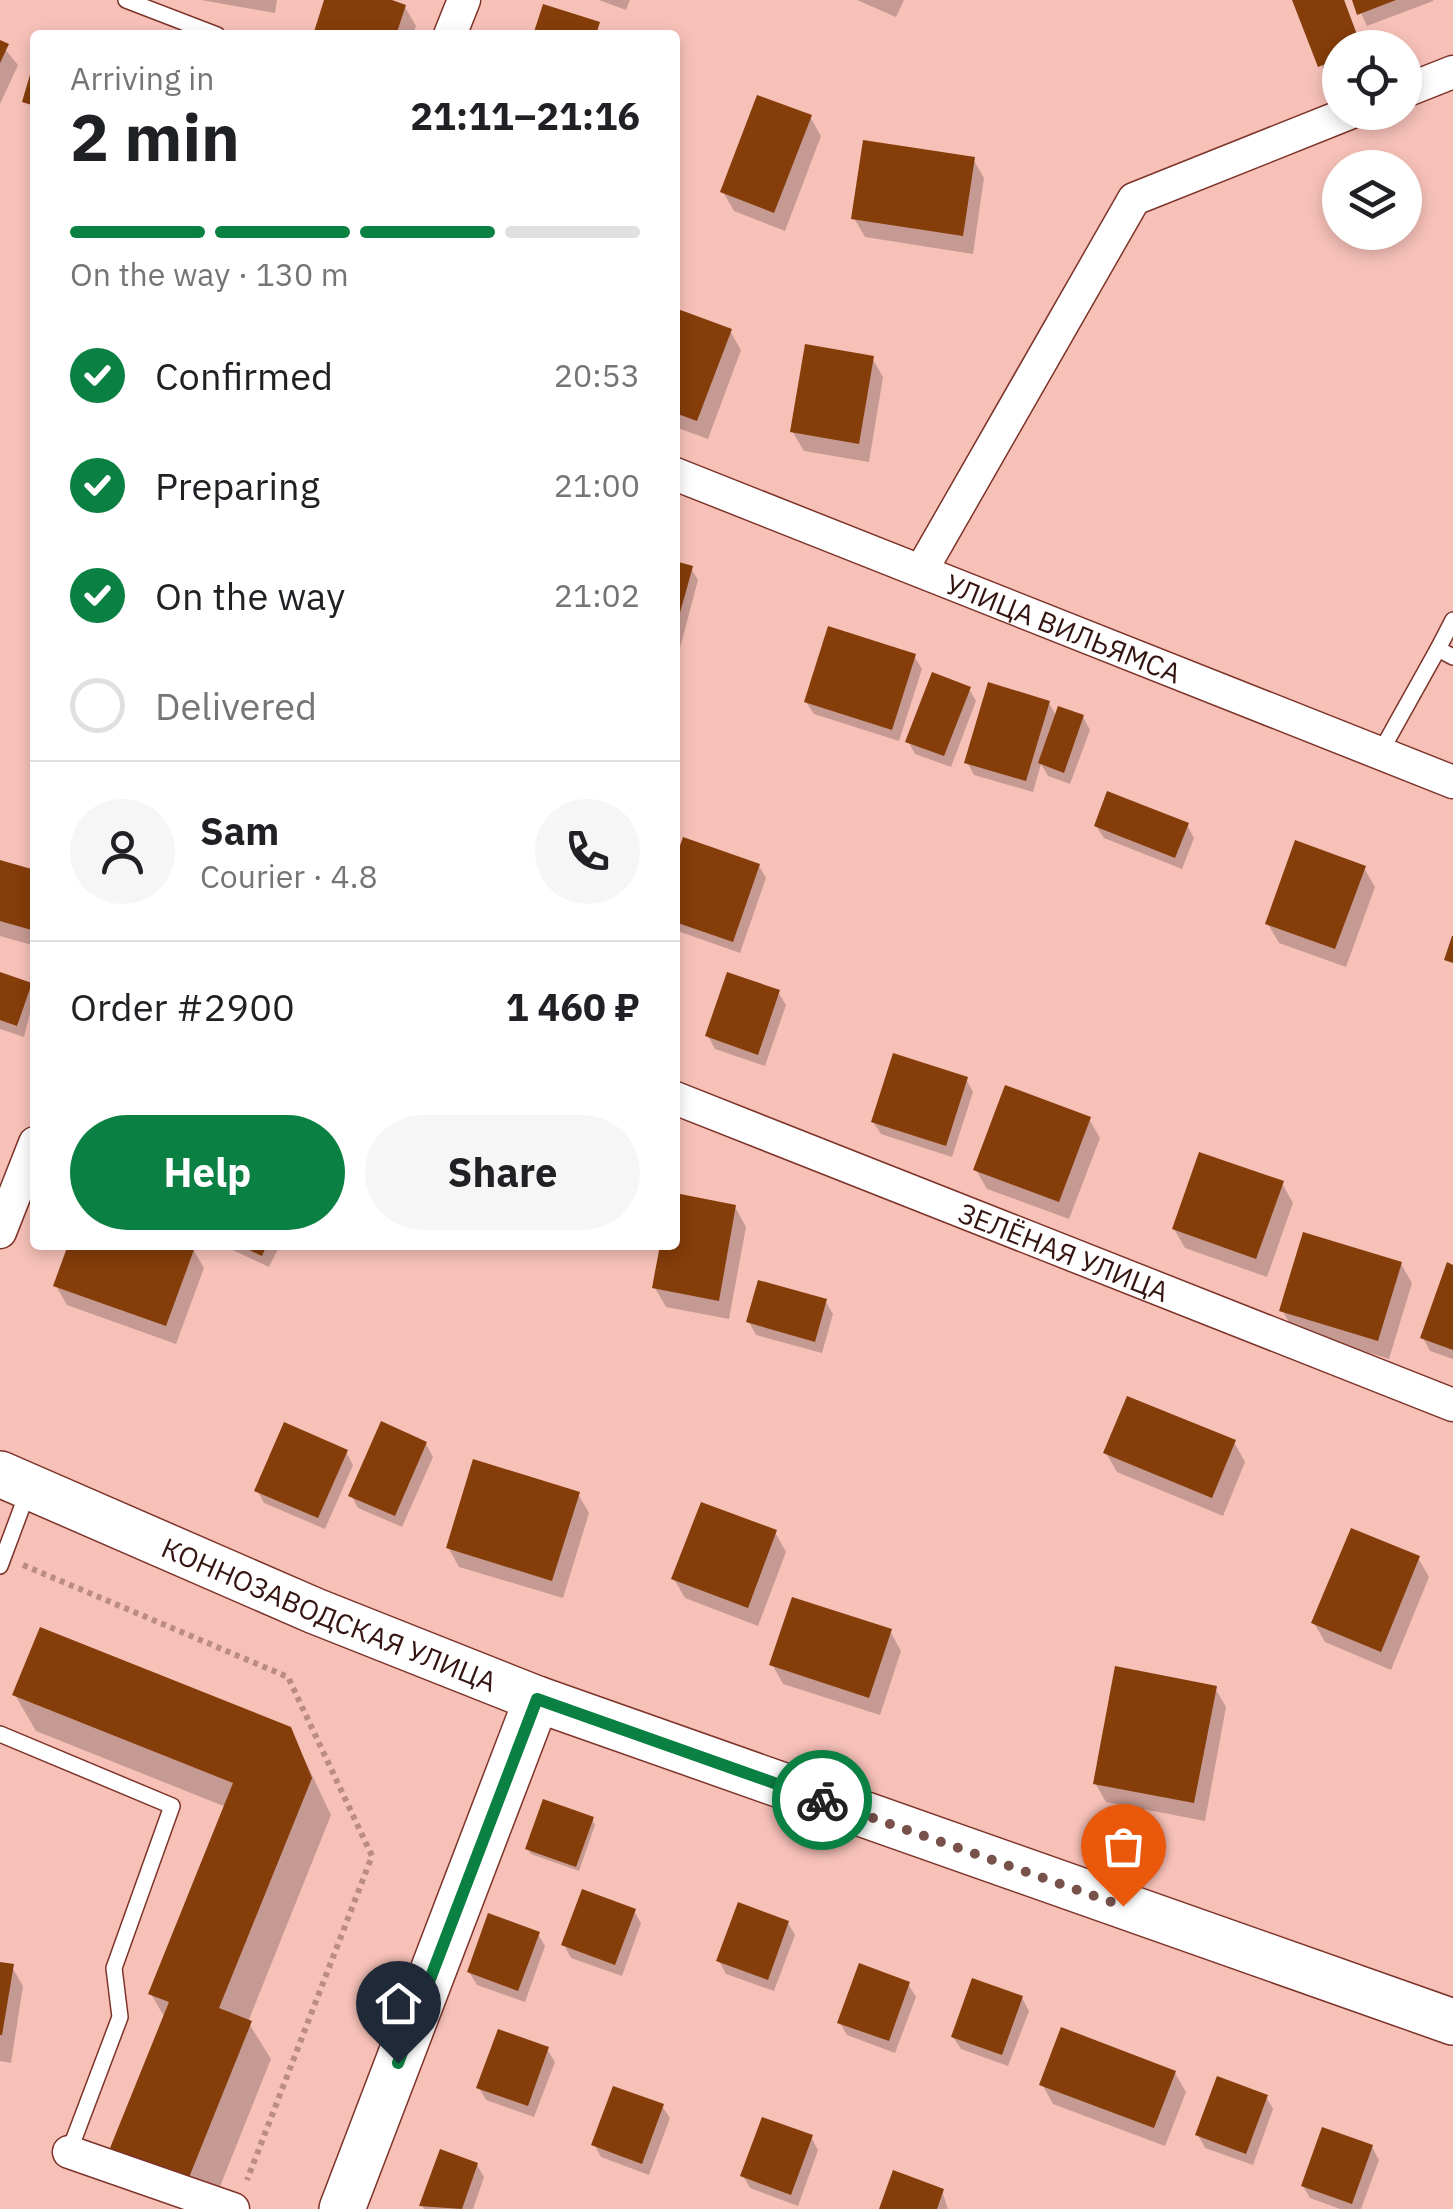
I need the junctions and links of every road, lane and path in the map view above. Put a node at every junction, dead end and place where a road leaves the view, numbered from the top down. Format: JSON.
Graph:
{"nodes":[{"id":1,"x":126,"y":0,"type":"edge"},
{"id":2,"x":464,"y":0,"type":"edge"},
{"id":3,"x":204,"y":30,"type":"edge"},
{"id":4,"x":452,"y":30,"type":"edge"},
{"id":5,"x":1453,"y":72,"type":"edge"},
{"id":6,"x":1422,"y":84,"type":"edge"},
{"id":7,"x":1322,"y":124,"type":"edge"},
{"id":8,"x":680,"y":476,"type":"edge"},
{"id":9,"x":921,"y":571,"type":"junction"},
{"id":10,"x":1453,"y":620,"type":"edge"},
{"id":11,"x":1446,"y":653,"type":"edge"},
{"id":12,"x":1380,"y":753,"type":"junction"},
{"id":13,"x":1453,"y":782,"type":"edge"},
{"id":14,"x":680,"y":1100,"type":"edge"},
{"id":15,"x":30,"y":1156,"type":"edge"},
{"id":16,"x":0,"y":1232,"type":"edge"},
{"id":17,"x":1453,"y":1405,"type":"edge"},
{"id":18,"x":14,"y":1480,"type":"edge"},
{"id":19,"x":2,"y":1561,"type":"edge"},
{"id":20,"x":537,"y":1699,"type":"junction"},
{"id":21,"x":0,"y":1734,"type":"edge"},
{"id":22,"x":1453,"y":2022,"type":"edge"},
{"id":23,"x":69,"y":2152,"type":"joint"},
{"id":24,"x":238,"y":2200,"type":"edge"},
{"id":25,"x":342,"y":2209,"type":"edge"}],
"edges":[{"from":1,"to":3,"type":"lane"},
{"from":2,"to":4,"type":"street"},
{"from":5,"to":6,"type":"street"},
{"from":7,"to":9,"type":"street"},
{"from":8,"to":9,"type":"street","name":"УЛИЦА ВИЛЬЯМСА"},
{"from":9,"to":12,"type":"street","name":"УЛИЦА ВИЛЬЯМСА"},
{"from":10,"to":11,"type":"lane"},
{"from":11,"to":12,"type":"lane"},
{"from":12,"to":13,"type":"street","name":"УЛИЦА ВИЛЬЯМСА"},
{"from":14,"to":17,"type":"street","name":"ЗЕЛЁНАЯ УЛИЦА"},
{"from":15,"to":16,"type":"street"},
{"from":18,"to":19,"type":"lane"},
{"from":18,"to":20,"type":"main road","name":"КОННОЗАВОДСКАЯ УЛИЦА"},
{"from":19,"to":24,"type":"path"},
{"from":20,"to":22,"type":"main road","name":"КОННОЗАВОДСКАЯ УЛИЦА"},
{"from":20,"to":25,"type":"main road"},
{"from":21,"to":23,"type":"lane"},
{"from":23,"to":24,"type":"street"}]}
